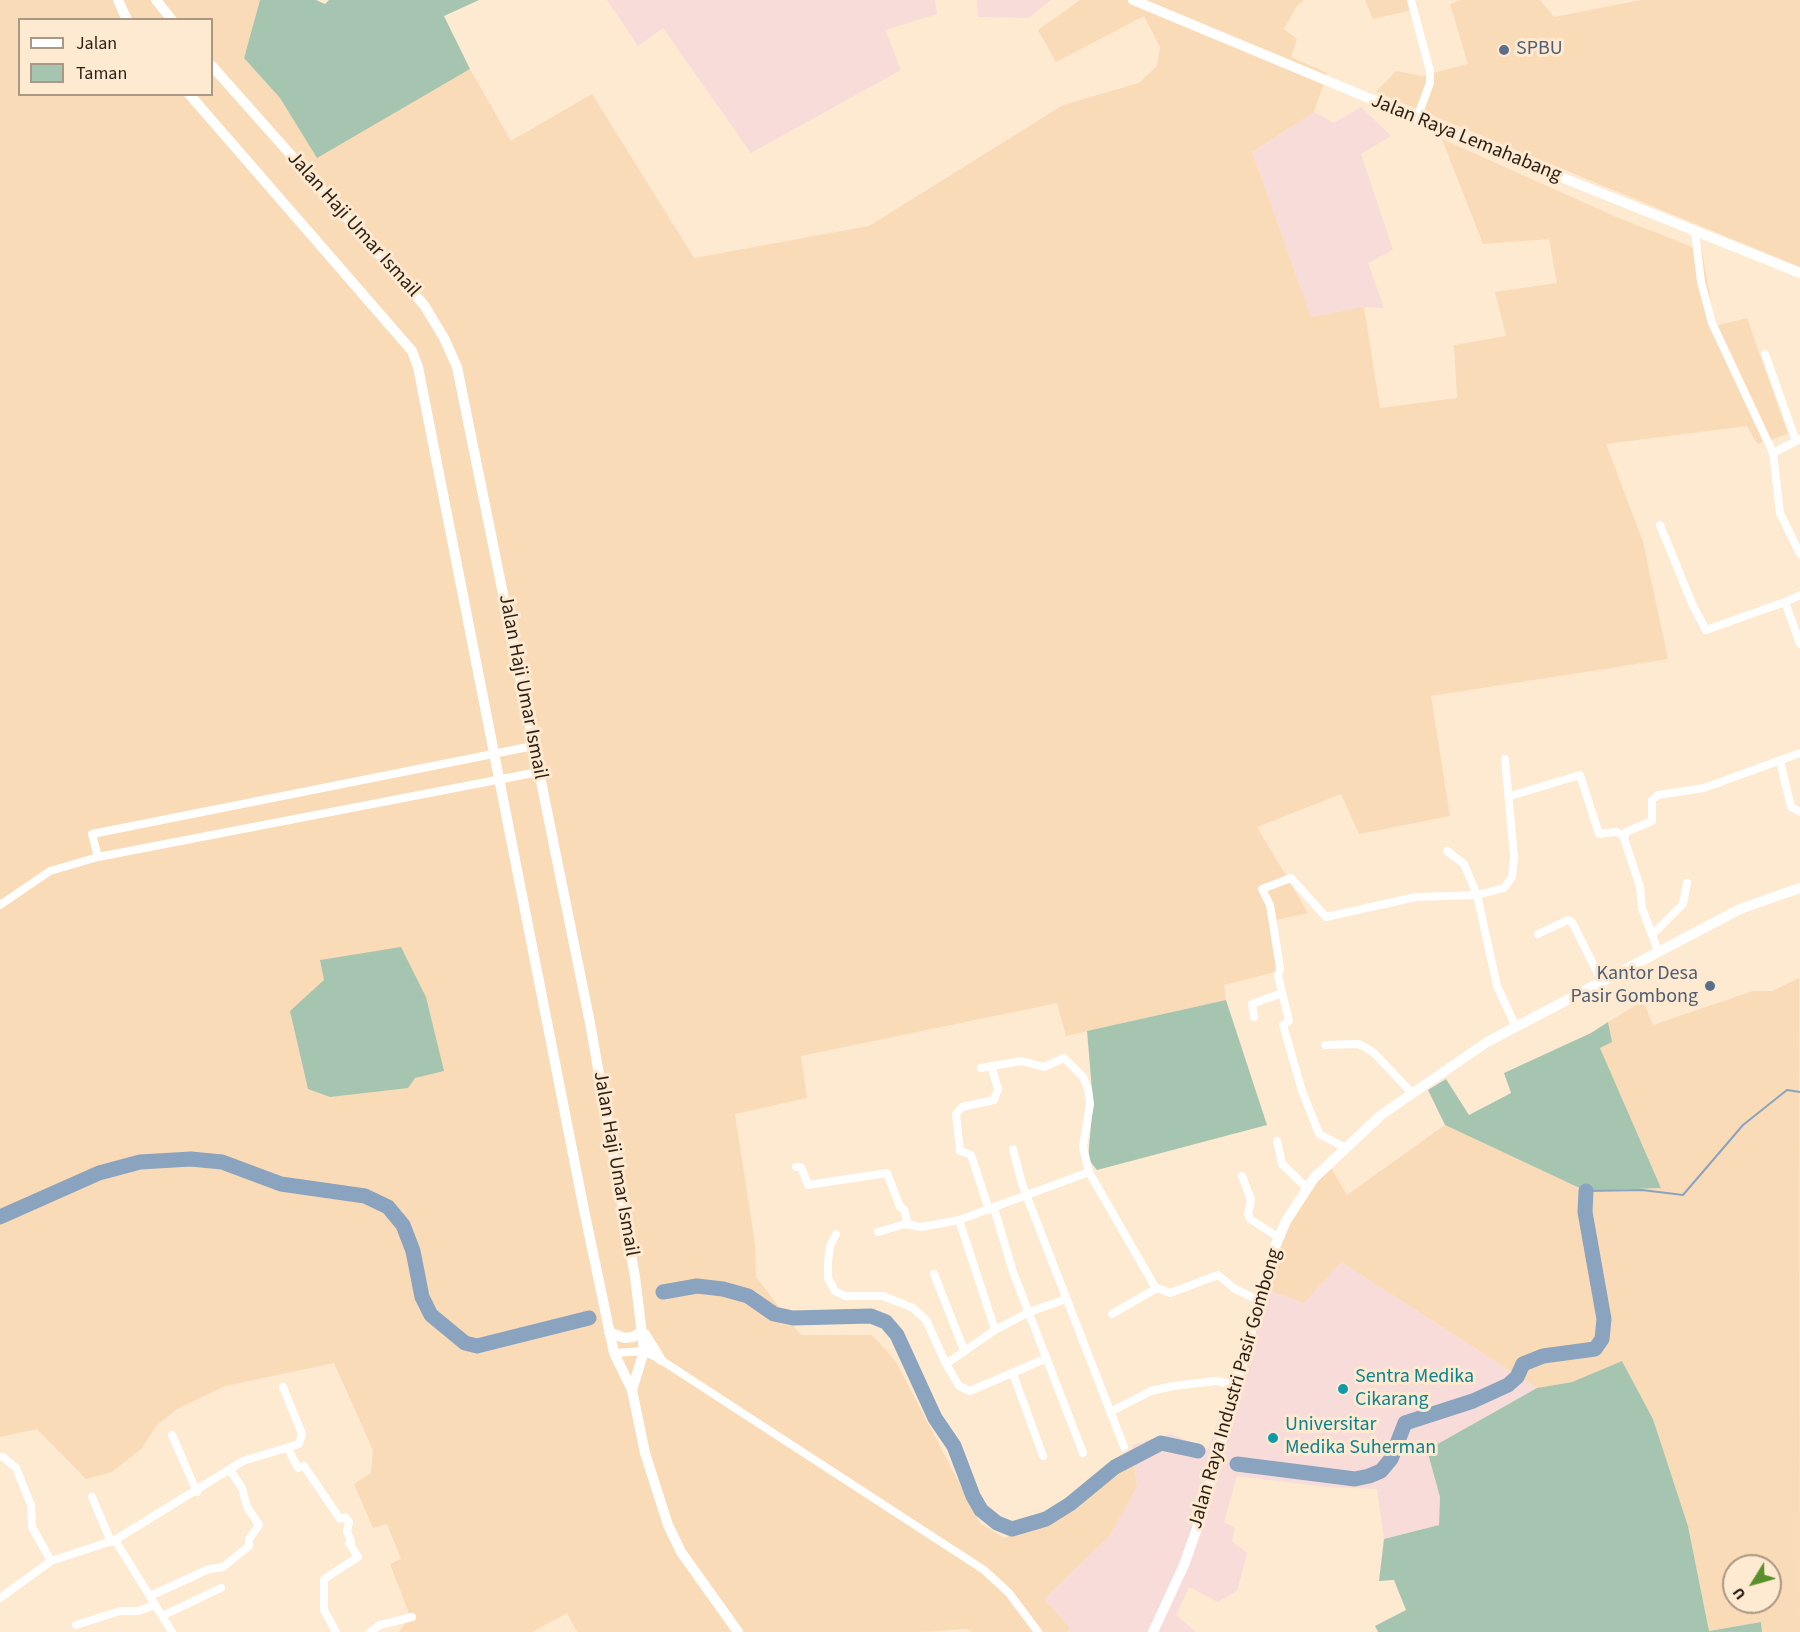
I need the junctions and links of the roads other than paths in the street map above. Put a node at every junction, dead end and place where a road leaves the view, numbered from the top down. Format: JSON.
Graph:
{"nodes":[{"id":1,"x":118,"y":0,"type":"edge"},
{"id":2,"x":156,"y":0,"type":"edge"},
{"id":3,"x":1134,"y":0,"type":"edge"},
{"id":4,"x":1411,"y":0,"type":"edge"},
{"id":5,"x":126,"y":18,"type":"edge"},
{"id":6,"x":170,"y":18,"type":"edge"},
{"id":7,"x":213,"y":67,"type":"edge"},
{"id":8,"x":191,"y":96,"type":"edge"},
{"id":9,"x":1417,"y":118,"type":"junction"},
{"id":10,"x":1695,"y":231,"type":"junction"},
{"id":11,"x":1800,"y":273,"type":"edge"},
{"id":12,"x":1765,"y":354,"type":"dead end"},
{"id":13,"x":1798,"y":440,"type":"edge"},
{"id":14,"x":1773,"y":453,"type":"junction"},
{"id":15,"x":1660,"y":525,"type":"dead end"},
{"id":16,"x":1800,"y":554,"type":"edge"},
{"id":17,"x":1800,"y":595,"type":"edge"},
{"id":18,"x":1785,"y":602,"type":"junction"},
{"id":19,"x":1800,"y":644,"type":"edge"},
{"id":20,"x":533,"y":746,"type":"junction"},
{"id":21,"x":494,"y":753,"type":"junction"},
{"id":22,"x":1800,"y":753,"type":"edge"},
{"id":23,"x":1506,"y":759,"type":"dead end"},
{"id":24,"x":1780,"y":761,"type":"junction"},
{"id":25,"x":538,"y":772,"type":"junction"},
{"id":26,"x":500,"y":779,"type":"junction"},
{"id":27,"x":1510,"y":796,"type":"junction"},
{"id":28,"x":1800,"y":812,"type":"edge"},
{"id":29,"x":1624,"y":836,"type":"junction"},
{"id":30,"x":1447,"y":851,"type":"dead end"},
{"id":31,"x":98,"y":856,"type":"junction"},
{"id":32,"x":1687,"y":883,"type":"dead end"},
{"id":33,"x":1800,"y":888,"type":"edge"},
{"id":34,"x":1477,"y":895,"type":"junction"},
{"id":35,"x":0,"y":905,"type":"edge"},
{"id":36,"x":1538,"y":934,"type":"dead end"},
{"id":37,"x":1652,"y":936,"type":"junction"},
{"id":38,"x":1658,"y":951,"type":"junction"},
{"id":39,"x":1601,"y":980,"type":"junction"},
{"id":40,"x":1282,"y":993,"type":"junction"},
{"id":41,"x":1254,"y":1017,"type":"dead end"},
{"id":42,"x":1515,"y":1026,"type":"junction"},
{"id":43,"x":1325,"y":1045,"type":"dead end"},
{"id":44,"x":991,"y":1066,"type":"junction"},
{"id":45,"x":981,"y":1068,"type":"dead end"},
{"id":46,"x":1411,"y":1092,"type":"junction"},
{"id":47,"x":1277,"y":1141,"type":"dead end"},
{"id":48,"x":1344,"y":1147,"type":"junction"},
{"id":49,"x":1013,"y":1149,"type":"dead end"},
{"id":50,"x":796,"y":1167,"type":"dead end"},
{"id":51,"x":1089,"y":1172,"type":"junction"},
{"id":52,"x":1242,"y":1176,"type":"dead end"},
{"id":53,"x":1307,"y":1188,"type":"junction"},
{"id":54,"x":1028,"y":1195,"type":"junction"},
{"id":55,"x":992,"y":1209,"type":"junction"},
{"id":56,"x":959,"y":1220,"type":"junction"},
{"id":57,"x":908,"y":1224,"type":"junction"},
{"id":58,"x":878,"y":1232,"type":"dead end"},
{"id":59,"x":836,"y":1234,"type":"dead end"},
{"id":60,"x":1278,"y":1236,"type":"junction"},
{"id":61,"x":934,"y":1274,"type":"dead end"},
{"id":62,"x":1157,"y":1288,"type":"junction"},
{"id":63,"x":1066,"y":1299,"type":"junction"},
{"id":64,"x":1258,"y":1300,"type":"junction"},
{"id":65,"x":1029,"y":1312,"type":"junction"},
{"id":66,"x":1112,"y":1314,"type":"dead end"},
{"id":67,"x":641,"y":1327,"type":"junction"},
{"id":68,"x":609,"y":1329,"type":"junction"},
{"id":69,"x":995,"y":1330,"type":"junction"},
{"id":70,"x":964,"y":1350,"type":"junction"},
{"id":71,"x":644,"y":1351,"type":"junction"},
{"id":72,"x":614,"y":1353,"type":"junction"},
{"id":73,"x":1047,"y":1358,"type":"junction"},
{"id":74,"x":661,"y":1360,"type":"junction"},
{"id":75,"x":946,"y":1364,"type":"junction"},
{"id":76,"x":1013,"y":1374,"type":"junction"},
{"id":77,"x":1237,"y":1384,"type":"junction"},
{"id":78,"x":283,"y":1388,"type":"dead end"},
{"id":79,"x":632,"y":1390,"type":"junction"},
{"id":80,"x":1110,"y":1412,"type":"junction"},
{"id":81,"x":172,"y":1435,"type":"dead end"},
{"id":82,"x":1124,"y":1447,"type":"dead end"},
{"id":83,"x":288,"y":1449,"type":"junction"},
{"id":84,"x":1083,"y":1453,"type":"dead end"},
{"id":85,"x":1043,"y":1456,"type":"dead end"},
{"id":86,"x":0,"y":1457,"type":"edge"},
{"id":87,"x":230,"y":1470,"type":"junction"},
{"id":88,"x":197,"y":1492,"type":"junction"},
{"id":89,"x":92,"y":1497,"type":"dead end"},
{"id":90,"x":113,"y":1541,"type":"junction"},
{"id":91,"x":51,"y":1561,"type":"junction"},
{"id":92,"x":221,"y":1588,"type":"dead end"},
{"id":93,"x":150,"y":1596,"type":"junction"},
{"id":94,"x":0,"y":1598,"type":"edge"},
{"id":95,"x":155,"y":1605,"type":"junction"},
{"id":96,"x":162,"y":1616,"type":"junction"},
{"id":97,"x":412,"y":1617,"type":"dead end"},
{"id":98,"x":76,"y":1626,"type":"dead end"},
{"id":99,"x":172,"y":1632,"type":"edge"},
{"id":100,"x":336,"y":1632,"type":"edge"},
{"id":101,"x":370,"y":1632,"type":"edge"},
{"id":102,"x":738,"y":1632,"type":"edge"},
{"id":103,"x":1038,"y":1632,"type":"edge"},
{"id":104,"x":1153,"y":1632,"type":"edge"}],
"edges":[{"from":1,"to":5,"type":"main road"},
{"from":2,"to":6,"type":"main road"},
{"from":3,"to":9,"type":"main road","name":"Jalan Raya Lemahabang"},
{"from":4,"to":9,"type":"street"},
{"from":7,"to":20,"type":"main road","name":"Jalan Haji Umar Ismail"},
{"from":8,"to":21,"type":"main road","name":"Jalan Haji Umar Ismail"},
{"from":9,"to":10,"type":"main road","name":"Jalan Raya Lemahabang"},
{"from":10,"to":11,"type":"main road","name":"Jalan Raya Lemahabang"},
{"from":10,"to":14,"type":"street"},
{"from":12,"to":13,"type":"street"},
{"from":13,"to":14,"type":"street"},
{"from":14,"to":16,"type":"street"},
{"from":15,"to":18,"type":"street"},
{"from":17,"to":18,"type":"street"},
{"from":18,"to":19,"type":"street"},
{"from":20,"to":21,"type":"street"},
{"from":20,"to":25,"type":"main road","name":"Jalan Haji Umar Ismail"},
{"from":21,"to":26,"type":"main road","name":"Jalan Haji Umar Ismail"},
{"from":21,"to":31,"type":"street"},
{"from":22,"to":24,"type":"street"},
{"from":23,"to":27,"type":"street"},
{"from":24,"to":28,"type":"street"},
{"from":24,"to":29,"type":"street"},
{"from":25,"to":26,"type":"street"},
{"from":25,"to":67,"type":"main road","name":"Jalan Haji Umar Ismail"},
{"from":26,"to":31,"type":"street"},
{"from":26,"to":68,"type":"main road","name":"Jalan Haji Umar Ismail"},
{"from":27,"to":29,"type":"street"},
{"from":27,"to":34,"type":"street"},
{"from":29,"to":37,"type":"street"},
{"from":30,"to":34,"type":"street"},
{"from":31,"to":35,"type":"street"},
{"from":32,"to":37,"type":"street"},
{"from":33,"to":38,"type":"main road","name":"Jalan Raya Industri Pasir Gombong"},
{"from":34,"to":40,"type":"street"},
{"from":34,"to":42,"type":"street"},
{"from":36,"to":39,"type":"street"},
{"from":37,"to":38,"type":"street"},
{"from":38,"to":39,"type":"main road","name":"Jalan Raya Industri Pasir Gombong"},
{"from":39,"to":42,"type":"main road","name":"Jalan Raya Industri Pasir Gombong"},
{"from":40,"to":41,"type":"street"},
{"from":40,"to":48,"type":"street"},
{"from":42,"to":46,"type":"main road","name":"Jalan Raya Industri Pasir Gombong"},
{"from":43,"to":46,"type":"street"},
{"from":44,"to":45,"type":"street"},
{"from":44,"to":51,"type":"street"},
{"from":44,"to":55,"type":"street"},
{"from":46,"to":48,"type":"main road","name":"Jalan Raya Industri Pasir Gombong"},
{"from":47,"to":53,"type":"street"},
{"from":48,"to":53,"type":"main road","name":"Jalan Raya Industri Pasir Gombong"},
{"from":49,"to":54,"type":"street"},
{"from":50,"to":57,"type":"street"},
{"from":51,"to":54,"type":"street"},
{"from":51,"to":62,"type":"street"},
{"from":52,"to":60,"type":"street"},
{"from":53,"to":60,"type":"main road","name":"Jalan Raya Industri Pasir Gombong"},
{"from":54,"to":55,"type":"street"},
{"from":54,"to":63,"type":"street"},
{"from":55,"to":56,"type":"street"},
{"from":55,"to":65,"type":"street"},
{"from":56,"to":57,"type":"street"},
{"from":56,"to":69,"type":"street"},
{"from":57,"to":58,"type":"street"},
{"from":59,"to":75,"type":"street"},
{"from":60,"to":64,"type":"main road","name":"Jalan Raya Industri Pasir Gombong"},
{"from":61,"to":70,"type":"street"},
{"from":62,"to":64,"type":"street"},
{"from":62,"to":66,"type":"street"},
{"from":63,"to":65,"type":"street"},
{"from":63,"to":80,"type":"street"},
{"from":64,"to":77,"type":"main road","name":"Jalan Raya Industri Pasir Gombong"},
{"from":65,"to":69,"type":"street"},
{"from":65,"to":73,"type":"street"},
{"from":67,"to":68,"type":"main road"},
{"from":67,"to":71,"type":"main road","name":"Jalan Haji Umar Ismail"},
{"from":67,"to":74,"type":"main road"},
{"from":68,"to":72,"type":"main road","name":"Jalan Haji Umar Ismail"},
{"from":69,"to":70,"type":"street"},
{"from":70,"to":75,"type":"street"},
{"from":71,"to":72,"type":"street"},
{"from":71,"to":74,"type":"street"},
{"from":71,"to":79,"type":"main road","name":"Jalan Haji Umar Ismail"},
{"from":72,"to":79,"type":"main road","name":"Jalan Haji Umar Ismail"},
{"from":73,"to":76,"type":"street"},
{"from":73,"to":84,"type":"street"},
{"from":74,"to":103,"type":"street"},
{"from":75,"to":76,"type":"street"},
{"from":76,"to":85,"type":"street"},
{"from":77,"to":80,"type":"street"},
{"from":77,"to":104,"type":"main road","name":"Jalan Raya Industri Pasir Gombong"},
{"from":78,"to":83,"type":"street"},
{"from":79,"to":102,"type":"main road","name":"Jalan Haji Umar Ismail"},
{"from":80,"to":82,"type":"street"},
{"from":81,"to":88,"type":"street"},
{"from":83,"to":87,"type":"street"},
{"from":83,"to":100,"type":"street"},
{"from":86,"to":91,"type":"street"},
{"from":87,"to":88,"type":"street"},
{"from":87,"to":93,"type":"street"},
{"from":88,"to":90,"type":"street"},
{"from":89,"to":90,"type":"street"},
{"from":90,"to":91,"type":"street"},
{"from":90,"to":93,"type":"street"},
{"from":91,"to":94,"type":"street"},
{"from":92,"to":96,"type":"street"},
{"from":93,"to":95,"type":"street"},
{"from":95,"to":96,"type":"street"},
{"from":95,"to":98,"type":"street"},
{"from":96,"to":99,"type":"street"},
{"from":97,"to":101,"type":"street"}]}
